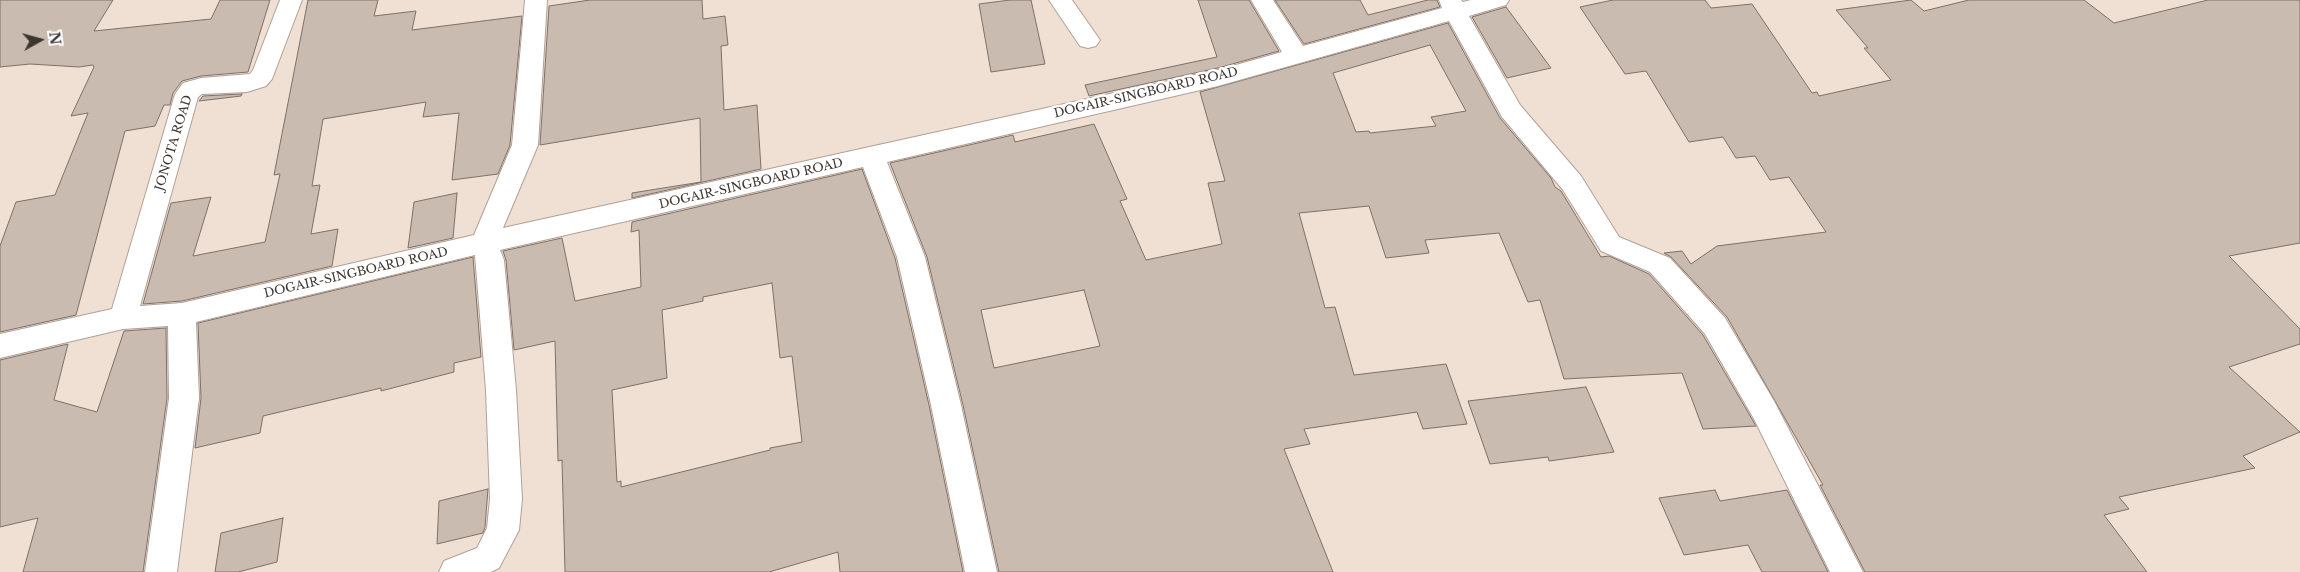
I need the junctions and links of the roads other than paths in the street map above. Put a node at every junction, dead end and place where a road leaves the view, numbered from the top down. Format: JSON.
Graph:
{"nodes":[{"id":1,"x":291,"y":0,"type":"edge"},
{"id":2,"x":536,"y":0,"type":"edge"},
{"id":3,"x":1060,"y":0,"type":"edge"},
{"id":4,"x":1262,"y":0,"type":"edge"},
{"id":5,"x":1498,"y":0,"type":"edge"},
{"id":6,"x":1453,"y":5,"type":"edge"},
{"id":7,"x":1088,"y":40,"type":"dead end"},
{"id":8,"x":1296,"y":55,"type":"junction"},
{"id":9,"x":872,"y":157,"type":"junction"},
{"id":10,"x":484,"y":243,"type":"junction"},
{"id":11,"x":182,"y":314,"type":"junction"},
{"id":12,"x":123,"y":318,"type":"junction"},
{"id":13,"x":0,"y":346,"type":"edge"},
{"id":14,"x":161,"y":572,"type":"edge"},
{"id":15,"x":454,"y":572,"type":"edge"},
{"id":16,"x":981,"y":572,"type":"edge"},
{"id":17,"x":1847,"y":572,"type":"edge"}],
"edges":[{"from":1,"to":12,"type":"street","name":"JONOTA ROAD"},
{"from":2,"to":10,"type":"street"},
{"from":3,"to":7,"type":"street"},
{"from":4,"to":8,"type":"street"},
{"from":5,"to":6,"type":"street","name":"DOGAIR-SINGBOARD ROAD"},
{"from":6,"to":8,"type":"street","name":"DOGAIR-SINGBOARD ROAD"},
{"from":6,"to":17,"type":"street"},
{"from":8,"to":9,"type":"street","name":"DOGAIR-SINGBOARD ROAD"},
{"from":9,"to":10,"type":"street","name":"DOGAIR-SINGBOARD ROAD"},
{"from":9,"to":16,"type":"street"},
{"from":10,"to":11,"type":"street","name":"DOGAIR-SINGBOARD ROAD"},
{"from":10,"to":15,"type":"street"},
{"from":11,"to":12,"type":"street","name":"DOGAIR-SINGBOARD ROAD"},
{"from":11,"to":14,"type":"street"},
{"from":12,"to":13,"type":"street","name":"DOGAIR-SINGBOARD ROAD"}]}
